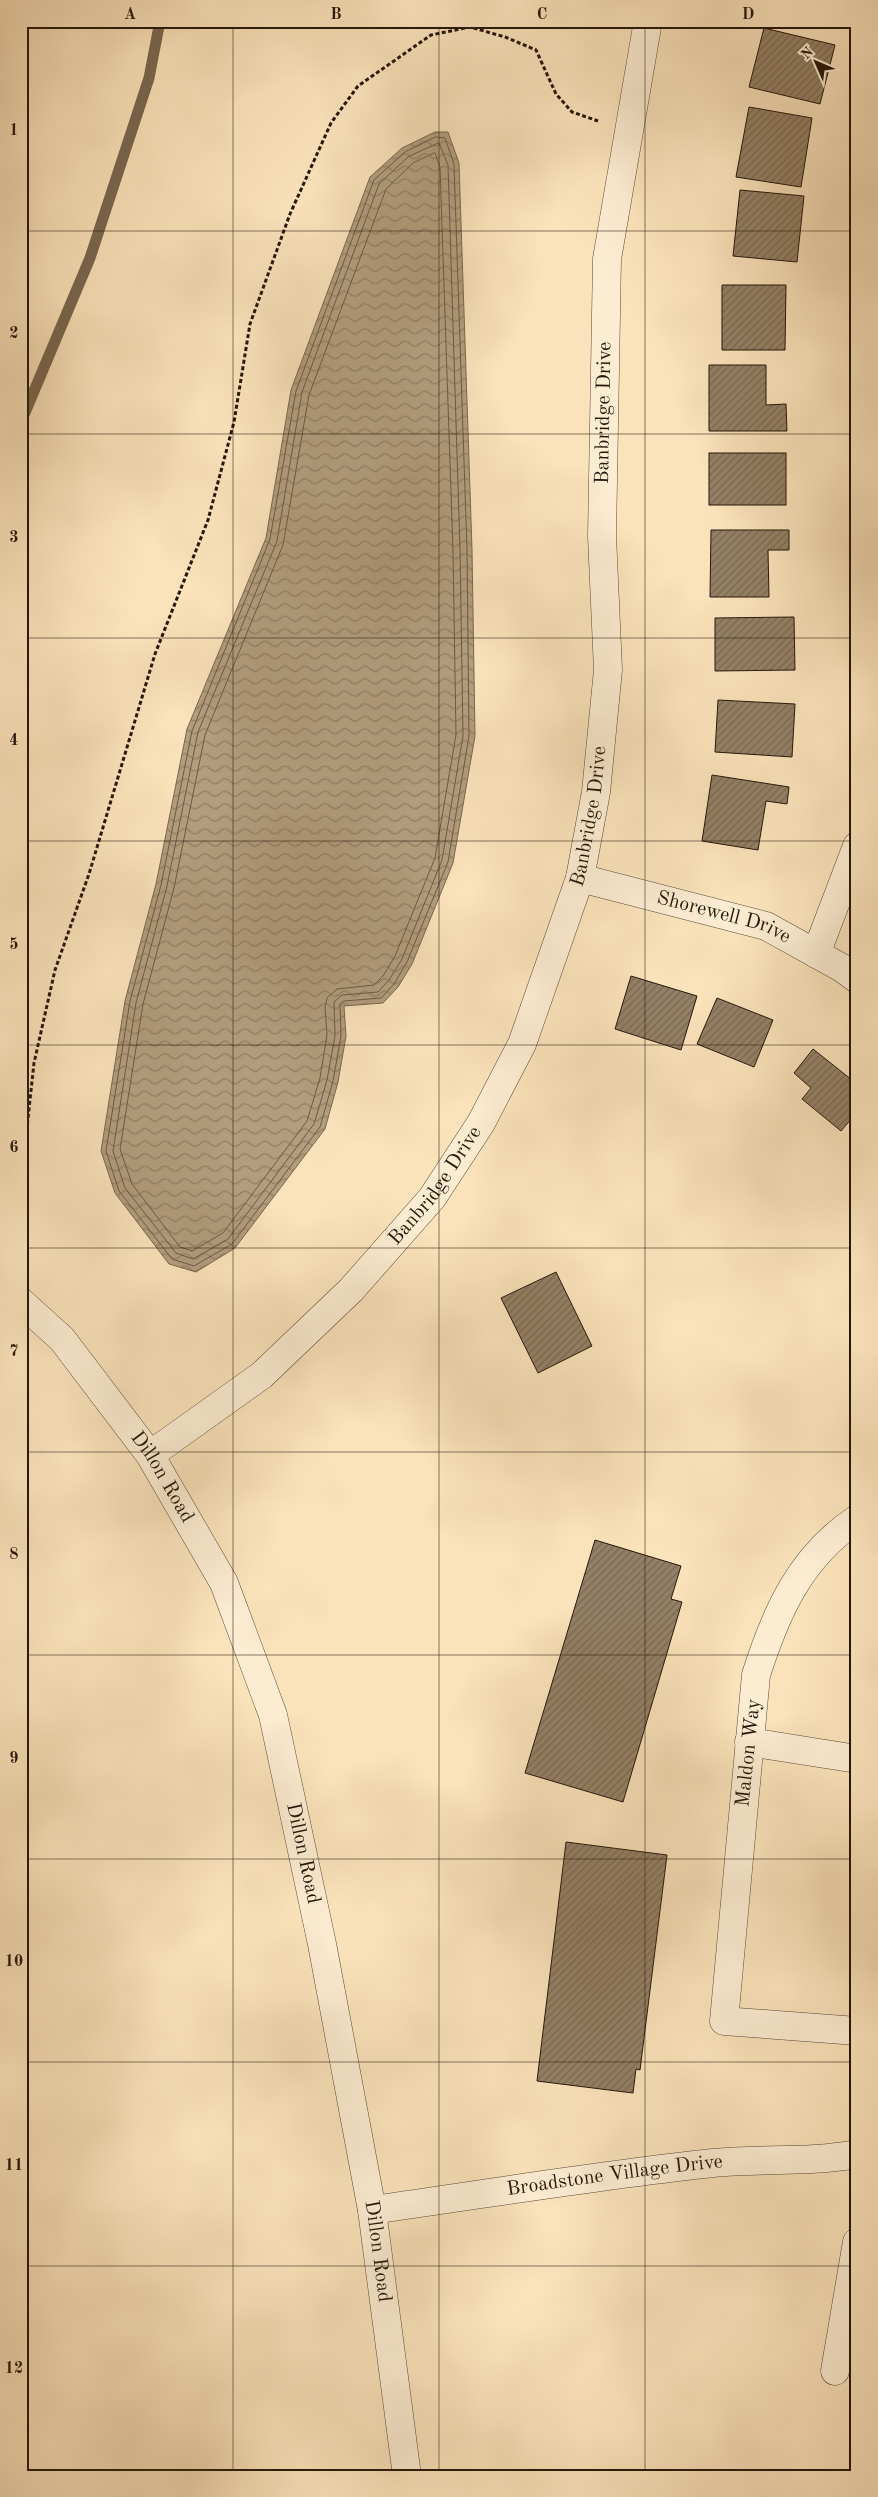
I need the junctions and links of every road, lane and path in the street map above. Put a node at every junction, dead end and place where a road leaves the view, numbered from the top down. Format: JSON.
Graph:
{"nodes":[{"id":1,"x":648,"y":21,"type":"edge"},
{"id":2,"x":630,"y":123,"type":"junction"},
{"id":3,"x":857,"y":846,"type":"edge"},
{"id":4,"x":580,"y":878,"type":"junction"},
{"id":5,"x":816,"y":954,"type":"junction"},
{"id":6,"x":857,"y":979,"type":"edge"},
{"id":7,"x":21,"y":1202,"type":"edge"},
{"id":8,"x":21,"y":1302,"type":"edge"},
{"id":9,"x":150,"y":1455,"type":"junction"},
{"id":10,"x":857,"y":1519,"type":"edge"},
{"id":11,"x":749,"y":1742,"type":"junction"},
{"id":12,"x":857,"y":1759,"type":"edge"},
{"id":13,"x":857,"y":2031,"type":"edge"},
{"id":14,"x":857,"y":2154,"type":"edge"},
{"id":15,"x":372,"y":2210,"type":"junction"},
{"id":16,"x":857,"y":2242,"type":"edge"},
{"id":17,"x":835,"y":2371,"type":"dead end"},
{"id":18,"x":407,"y":2476,"type":"edge"}],
"edges":[{"from":1,"to":2,"type":"street","name":"Banbridge Drive"},
{"from":2,"to":4,"type":"street","name":"Banbridge Drive"},
{"from":2,"to":7,"type":"path"},
{"from":3,"to":5,"type":"street"},
{"from":4,"to":5,"type":"street","name":"Shorewell Drive"},
{"from":4,"to":9,"type":"street","name":"Banbridge Drive"},
{"from":5,"to":6,"type":"street","name":"Shorewell Drive"},
{"from":8,"to":9,"type":"street","name":"Dillon Road"},
{"from":9,"to":15,"type":"street","name":"Dillon Road"},
{"from":10,"to":11,"type":"street","name":"Maldon Way"},
{"from":11,"to":12,"type":"street"},
{"from":11,"to":13,"type":"street","name":"Maldon Way"},
{"from":14,"to":15,"type":"street","name":"Broadstone Village Drive"},
{"from":15,"to":18,"type":"street","name":"Dillon Road"},
{"from":16,"to":17,"type":"street"}]}
